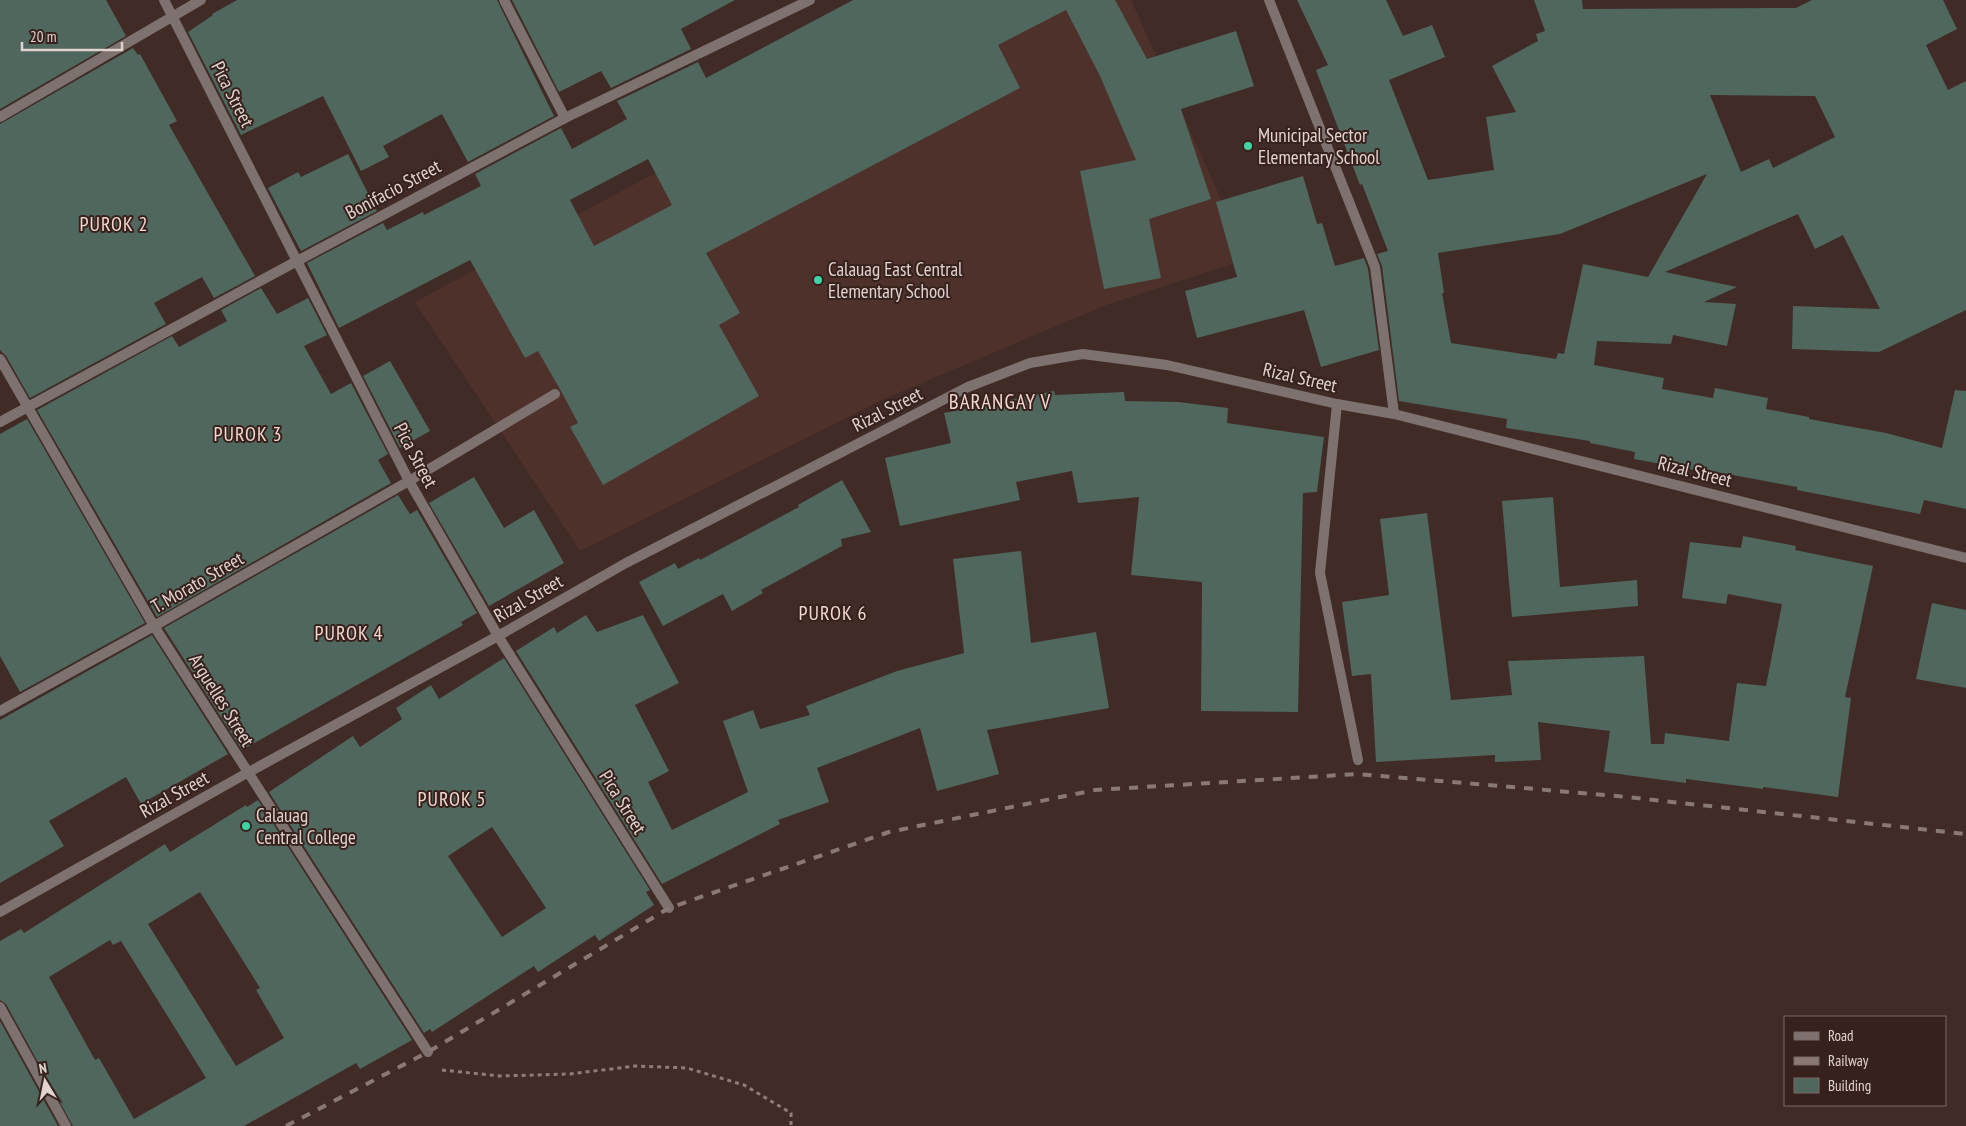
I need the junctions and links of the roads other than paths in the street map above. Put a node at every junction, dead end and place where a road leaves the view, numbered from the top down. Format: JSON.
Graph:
{"nodes":[{"id":1,"x":164,"y":0,"type":"edge"},
{"id":2,"x":201,"y":0,"type":"edge"},
{"id":3,"x":504,"y":0,"type":"edge"},
{"id":4,"x":810,"y":0,"type":"edge"},
{"id":5,"x":1269,"y":0,"type":"edge"},
{"id":6,"x":174,"y":15,"type":"junction"},
{"id":7,"x":0,"y":116,"type":"edge"},
{"id":8,"x":565,"y":118,"type":"junction"},
{"id":9,"x":297,"y":260,"type":"junction"},
{"id":10,"x":0,"y":359,"type":"edge"},
{"id":11,"x":555,"y":394,"type":"dead end"},
{"id":12,"x":1337,"y":404,"type":"junction"},
{"id":13,"x":27,"y":408,"type":"junction"},
{"id":14,"x":1394,"y":414,"type":"junction"},
{"id":15,"x":0,"y":422,"type":"edge"},
{"id":16,"x":409,"y":480,"type":"junction"},
{"id":17,"x":1966,"y":558,"type":"edge"},
{"id":18,"x":154,"y":626,"type":"junction"},
{"id":19,"x":498,"y":636,"type":"junction"},
{"id":20,"x":0,"y":711,"type":"edge"},
{"id":21,"x":1358,"y":760,"type":"dead end"},
{"id":22,"x":247,"y":773,"type":"junction"},
{"id":23,"x":669,"y":908,"type":"dead end"},
{"id":24,"x":0,"y":912,"type":"edge"},
{"id":25,"x":0,"y":1007,"type":"edge"},
{"id":26,"x":428,"y":1052,"type":"road end"},
{"id":27,"x":66,"y":1126,"type":"edge"}],
"edges":[{"from":1,"to":6,"type":"street","name":"Pica Street"},
{"from":2,"to":6,"type":"street"},
{"from":3,"to":8,"type":"street"},
{"from":4,"to":8,"type":"street","name":"Bonifacio Street"},
{"from":5,"to":14,"type":"street"},
{"from":6,"to":7,"type":"street"},
{"from":6,"to":9,"type":"street","name":"Pica Street"},
{"from":8,"to":9,"type":"street","name":"Bonifacio Street"},
{"from":9,"to":13,"type":"street","name":"Bonifacio Street"},
{"from":9,"to":16,"type":"street","name":"Pica Street"},
{"from":10,"to":13,"type":"street","name":"Arguelles Street"},
{"from":11,"to":16,"type":"street","name":"T. Morato Street"},
{"from":12,"to":14,"type":"street","name":"Rizal Street"},
{"from":12,"to":19,"type":"street","name":"Rizal Street"},
{"from":12,"to":21,"type":"street"},
{"from":13,"to":15,"type":"street","name":"Bonifacio Street"},
{"from":13,"to":18,"type":"street","name":"Arguelles Street"},
{"from":14,"to":17,"type":"street","name":"Rizal Street"},
{"from":16,"to":18,"type":"street","name":"T. Morato Street"},
{"from":16,"to":19,"type":"street","name":"Pica Street"},
{"from":18,"to":20,"type":"street","name":"T. Morato Street"},
{"from":18,"to":22,"type":"street","name":"Arguelles Street"},
{"from":19,"to":22,"type":"street","name":"Rizal Street"},
{"from":19,"to":23,"type":"street","name":"Pica Street"},
{"from":22,"to":24,"type":"street","name":"Rizal Street"},
{"from":22,"to":26,"type":"street","name":"Arguelles Street"},
{"from":25,"to":27,"type":"street"}]}
